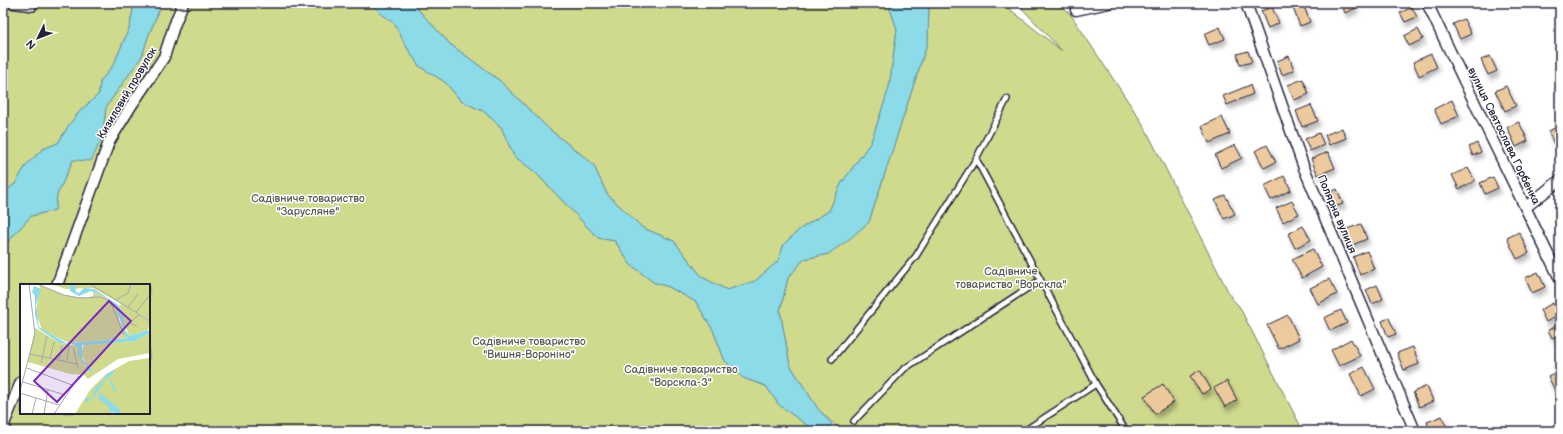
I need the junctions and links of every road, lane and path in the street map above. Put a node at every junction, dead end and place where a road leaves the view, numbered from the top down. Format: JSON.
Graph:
{"nodes":[{"id":1,"x":32,"y":3,"type":"edge"},
{"id":2,"x":183,"y":3,"type":"edge"},
{"id":3,"x":1109,"y":3,"type":"edge"},
{"id":4,"x":1246,"y":3,"type":"edge"},
{"id":5,"x":1427,"y":3,"type":"edge"},
{"id":6,"x":3,"y":4,"type":"edge"},
{"id":7,"x":1076,"y":10,"type":"dead end"},
{"id":8,"x":1007,"y":99,"type":"dead end"},
{"id":9,"x":976,"y":159,"type":"junction"},
{"id":10,"x":1560,"y":180,"type":"edge"},
{"id":11,"x":1526,"y":207,"type":"junction"},
{"id":12,"x":1560,"y":278,"type":"edge"},
{"id":13,"x":1040,"y":280,"type":"junction"},
{"id":14,"x":57,"y":284,"type":"edge"},
{"id":15,"x":832,"y":359,"type":"dead end"},
{"id":16,"x":20,"y":384,"type":"edge"},
{"id":17,"x":1096,"y":384,"type":"junction"},
{"id":18,"x":854,"y":421,"type":"dead end"},
{"id":19,"x":6,"y":431,"type":"edge"},
{"id":20,"x":1024,"y":431,"type":"edge"},
{"id":21,"x":1126,"y":431,"type":"edge"},
{"id":22,"x":1415,"y":431,"type":"edge"}],
"edges":[{"from":1,"to":6,"type":"lane"},
{"from":2,"to":14,"type":"street","name":"Кизиловий провулок"},
{"from":3,"to":7,"type":"street"},
{"from":4,"to":22,"type":"street","name":"Полярна вулиця"},
{"from":5,"to":11,"type":"street","name":"вулиця Святослава Горбенка"},
{"from":8,"to":9,"type":"lane"},
{"from":9,"to":13,"type":"lane"},
{"from":9,"to":15,"type":"lane"},
{"from":10,"to":11,"type":"street"},
{"from":11,"to":12,"type":"street","name":"вулиця Святослава Горбенка"},
{"from":13,"to":17,"type":"lane"},
{"from":13,"to":18,"type":"lane"},
{"from":16,"to":19,"type":"street"},
{"from":17,"to":20,"type":"lane"},
{"from":17,"to":21,"type":"lane"}]}
